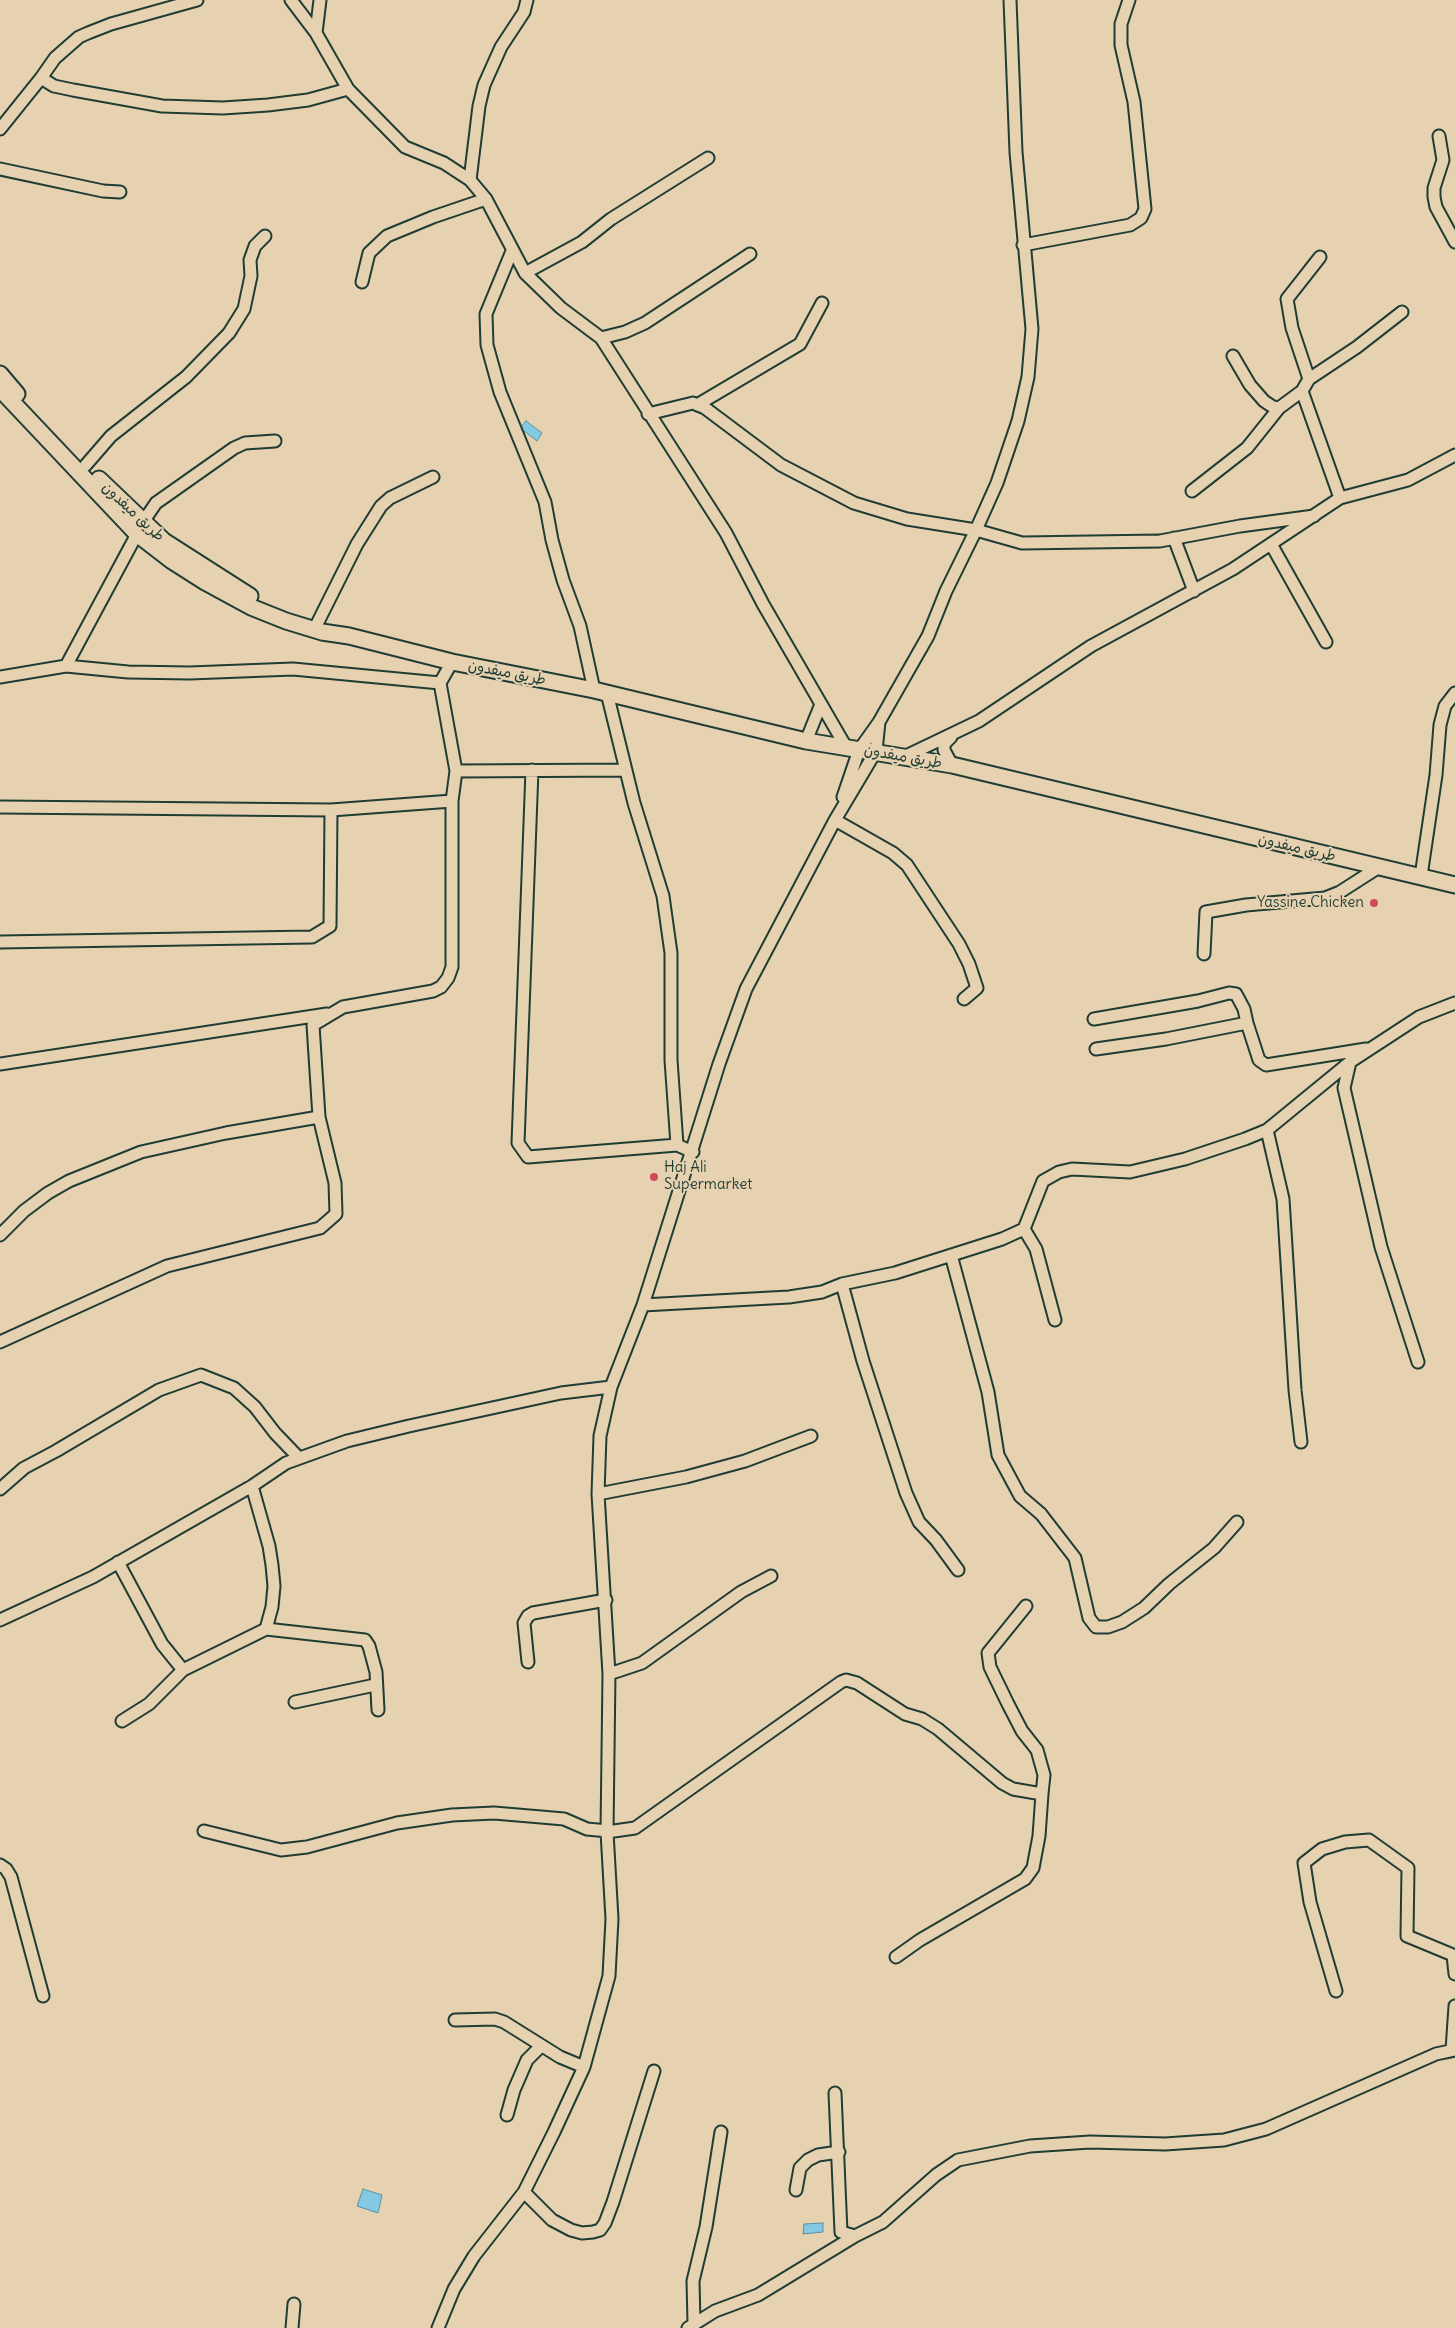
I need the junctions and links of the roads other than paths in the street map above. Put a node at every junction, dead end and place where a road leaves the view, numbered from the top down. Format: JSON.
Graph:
{"nodes":[{"id":1,"x":197,"y":0,"type":"edge"},
{"id":2,"x":291,"y":0,"type":"edge"},
{"id":3,"x":320,"y":0,"type":"edge"},
{"id":4,"x":528,"y":0,"type":"edge"},
{"id":5,"x":1010,"y":0,"type":"edge"},
{"id":6,"x":1130,"y":0,"type":"edge"},
{"id":7,"x":316,"y":33,"type":"junction"},
{"id":8,"x":41,"y":78,"type":"junction"},
{"id":9,"x":348,"y":89,"type":"junction"},
{"id":10,"x":0,"y":129,"type":"edge"},
{"id":11,"x":1439,"y":136,"type":"dead end"},
{"id":12,"x":708,"y":158,"type":"dead end"},
{"id":13,"x":0,"y":168,"type":"edge"},
{"id":14,"x":470,"y":180,"type":"junction"},
{"id":15,"x":120,"y":192,"type":"dead end"},
{"id":16,"x":486,"y":199,"type":"junction"},
{"id":17,"x":265,"y":236,"type":"dead end"},
{"id":18,"x":1455,"y":242,"type":"edge"},
{"id":19,"x":1023,"y":245,"type":"junction"},
{"id":20,"x":512,"y":251,"type":"junction"},
{"id":21,"x":750,"y":254,"type":"dead end"},
{"id":22,"x":1320,"y":257,"type":"dead end"},
{"id":23,"x":525,"y":273,"type":"junction"},
{"id":24,"x":362,"y":282,"type":"dead end"},
{"id":25,"x":822,"y":304,"type":"dead end"},
{"id":26,"x":1402,"y":312,"type":"dead end"},
{"id":27,"x":601,"y":338,"type":"junction"},
{"id":28,"x":1233,"y":356,"type":"dead end"},
{"id":29,"x":0,"y":374,"type":"edge"},
{"id":30,"x":1309,"y":379,"type":"junction"},
{"id":31,"x":0,"y":389,"type":"edge"},
{"id":32,"x":1302,"y":390,"type":"junction"},
{"id":33,"x":697,"y":405,"type":"junction"},
{"id":34,"x":1279,"y":408,"type":"junction"},
{"id":35,"x":648,"y":414,"type":"junction"},
{"id":36,"x":274,"y":441,"type":"dead end"},
{"id":37,"x":1455,"y":455,"type":"edge"},
{"id":38,"x":85,"y":466,"type":"junction"},
{"id":39,"x":433,"y":477,"type":"dead end"},
{"id":40,"x":1192,"y":491,"type":"dead end"},
{"id":41,"x":1340,"y":498,"type":"junction"},
{"id":42,"x":1314,"y":516,"type":"junction"},
{"id":43,"x":140,"y":528,"type":"junction"},
{"id":44,"x":976,"y":530,"type":"junction"},
{"id":45,"x":1174,"y":538,"type":"junction"},
{"id":46,"x":1271,"y":544,"type":"junction"},
{"id":47,"x":1194,"y":591,"type":"junction"},
{"id":48,"x":317,"y":624,"type":"junction"},
{"id":49,"x":349,"y":636,"type":"junction"},
{"id":50,"x":1326,"y":642,"type":"dead end"},
{"id":51,"x":452,"y":662,"type":"junction"},
{"id":52,"x":66,"y":666,"type":"junction"},
{"id":53,"x":0,"y":677,"type":"edge"},
{"id":54,"x":440,"y":683,"type":"junction"},
{"id":55,"x":601,"y":692,"type":"junction"},
{"id":56,"x":1455,"y":693,"type":"edge"},
{"id":57,"x":821,"y":704,"type":"junction"},
{"id":58,"x":879,"y":722,"type":"junction"},
{"id":59,"x":956,"y":732,"type":"junction"},
{"id":60,"x":806,"y":741,"type":"junction"},
{"id":61,"x":853,"y":748,"type":"junction"},
{"id":62,"x":876,"y":751,"type":"junction"},
{"id":63,"x":906,"y":756,"type":"junction"},
{"id":64,"x":952,"y":765,"type":"junction"},
{"id":65,"x":532,"y":770,"type":"junction"},
{"id":66,"x":626,"y":770,"type":"junction"},
{"id":67,"x":456,"y":771,"type":"junction"},
{"id":68,"x":452,"y":801,"type":"junction"},
{"id":69,"x":0,"y":807,"type":"edge"},
{"id":70,"x":332,"y":810,"type":"junction"},
{"id":71,"x":836,"y":820,"type":"junction"},
{"id":72,"x":1379,"y":867,"type":"junction"},
{"id":73,"x":1421,"y":876,"type":"junction"},
{"id":74,"x":1455,"y":885,"type":"edge"},
{"id":75,"x":0,"y":942,"type":"edge"},
{"id":76,"x":1204,"y":954,"type":"dead end"},
{"id":77,"x":964,"y":999,"type":"dead end"},
{"id":78,"x":1455,"y":1003,"type":"edge"},
{"id":79,"x":330,"y":1014,"type":"junction"},
{"id":80,"x":1094,"y":1019,"type":"dead end"},
{"id":81,"x":1247,"y":1023,"type":"junction"},
{"id":82,"x":1096,"y":1048,"type":"dead end"},
{"id":83,"x":1370,"y":1049,"type":"junction"},
{"id":84,"x":1350,"y":1062,"type":"junction"},
{"id":85,"x":0,"y":1064,"type":"edge"},
{"id":86,"x":319,"y":1117,"type":"junction"},
{"id":87,"x":1267,"y":1130,"type":"junction"},
{"id":88,"x":677,"y":1145,"type":"junction"},
{"id":89,"x":693,"y":1152,"type":"junction"},
{"id":90,"x":1024,"y":1229,"type":"junction"},
{"id":91,"x":0,"y":1235,"type":"edge"},
{"id":92,"x":951,"y":1254,"type":"junction"},
{"id":93,"x":842,"y":1284,"type":"junction"},
{"id":94,"x":643,"y":1306,"type":"junction"},
{"id":95,"x":1055,"y":1320,"type":"dead end"},
{"id":96,"x":0,"y":1342,"type":"edge"},
{"id":97,"x":1418,"y":1362,"type":"dead end"},
{"id":98,"x":611,"y":1387,"type":"junction"},
{"id":99,"x":811,"y":1436,"type":"dead end"},
{"id":100,"x":1301,"y":1442,"type":"dead end"},
{"id":101,"x":299,"y":1458,"type":"junction"},
{"id":102,"x":252,"y":1486,"type":"junction"},
{"id":103,"x":0,"y":1489,"type":"edge"},
{"id":104,"x":598,"y":1494,"type":"junction"},
{"id":105,"x":1237,"y":1522,"type":"dead end"},
{"id":106,"x":118,"y":1562,"type":"junction"},
{"id":107,"x":958,"y":1570,"type":"dead end"},
{"id":108,"x":771,"y":1576,"type":"dead end"},
{"id":109,"x":606,"y":1600,"type":"junction"},
{"id":110,"x":1026,"y":1606,"type":"dead end"},
{"id":111,"x":0,"y":1620,"type":"edge"},
{"id":112,"x":266,"y":1629,"type":"junction"},
{"id":113,"x":528,"y":1662,"type":"dead end"},
{"id":114,"x":183,"y":1670,"type":"junction"},
{"id":115,"x":609,"y":1674,"type":"junction"},
{"id":116,"x":375,"y":1685,"type":"junction"},
{"id":117,"x":295,"y":1702,"type":"dead end"},
{"id":118,"x":378,"y":1710,"type":"dead end"},
{"id":119,"x":122,"y":1721,"type":"dead end"},
{"id":120,"x":1042,"y":1794,"type":"junction"},
{"id":121,"x":608,"y":1831,"type":"junction"},
{"id":122,"x":204,"y":1832,"type":"dead end"},
{"id":123,"x":0,"y":1865,"type":"edge"},
{"id":124,"x":896,"y":1958,"type":"dead end"},
{"id":125,"x":1455,"y":1974,"type":"edge"},
{"id":126,"x":1336,"y":1991,"type":"dead end"},
{"id":127,"x":43,"y":1996,"type":"dead end"},
{"id":128,"x":1455,"y":2006,"type":"edge"},
{"id":129,"x":456,"y":2020,"type":"dead end"},
{"id":130,"x":541,"y":2046,"type":"junction"},
{"id":131,"x":1454,"y":2050,"type":"edge"},
{"id":132,"x":584,"y":2067,"type":"junction"},
{"id":133,"x":654,"y":2071,"type":"dead end"},
{"id":134,"x":835,"y":2093,"type":"dead end"},
{"id":135,"x":508,"y":2115,"type":"dead end"},
{"id":136,"x":721,"y":2132,"type":"dead end"},
{"id":137,"x":839,"y":2152,"type":"junction"},
{"id":138,"x":796,"y":2190,"type":"dead end"},
{"id":139,"x":524,"y":2192,"type":"junction"},
{"id":140,"x":856,"y":2236,"type":"junction"},
{"id":141,"x":294,"y":2304,"type":"dead end"},
{"id":142,"x":691,"y":2325,"type":"edge"},
{"id":143,"x":292,"y":2328,"type":"edge"},
{"id":144,"x":438,"y":2328,"type":"edge"}],
"edges":[{"from":1,"to":8,"type":"street"},
{"from":2,"to":7,"type":"street"},
{"from":3,"to":7,"type":"street"},
{"from":4,"to":14,"type":"street"},
{"from":5,"to":19,"type":"street"},
{"from":6,"to":19,"type":"street"},
{"from":7,"to":9,"type":"street"},
{"from":8,"to":9,"type":"street"},
{"from":8,"to":10,"type":"street"},
{"from":9,"to":14,"type":"street"},
{"from":11,"to":18,"type":"street"},
{"from":12,"to":23,"type":"street"},
{"from":13,"to":15,"type":"street"},
{"from":14,"to":16,"type":"street"},
{"from":16,"to":20,"type":"street"},
{"from":16,"to":24,"type":"street"},
{"from":17,"to":38,"type":"street"},
{"from":19,"to":44,"type":"street"},
{"from":20,"to":23,"type":"street"},
{"from":20,"to":55,"type":"street"},
{"from":21,"to":27,"type":"street"},
{"from":22,"to":30,"type":"street"},
{"from":23,"to":27,"type":"street"},
{"from":25,"to":33,"type":"street"},
{"from":26,"to":30,"type":"street"},
{"from":27,"to":35,"type":"street"},
{"from":28,"to":34,"type":"street"},
{"from":29,"to":38,"type":"main road","name":"طريق ميفدون"},
{"from":30,"to":32,"type":"street"},
{"from":31,"to":43,"type":"main road","name":"طريق ميفدون"},
{"from":32,"to":34,"type":"street"},
{"from":32,"to":41,"type":"street"},
{"from":33,"to":35,"type":"street"},
{"from":33,"to":44,"type":"street"},
{"from":34,"to":40,"type":"street"},
{"from":35,"to":57,"type":"street"},
{"from":36,"to":43,"type":"street"},
{"from":37,"to":41,"type":"street"},
{"from":38,"to":43,"type":"main road","name":"طريق ميفدون"},
{"from":39,"to":48,"type":"street"},
{"from":41,"to":42,"type":"street"},
{"from":42,"to":45,"type":"street"},
{"from":42,"to":46,"type":"street"},
{"from":43,"to":48,"type":"main road","name":"طريق ميفدون"},
{"from":43,"to":49,"type":"main road","name":"طريق ميفدون"},
{"from":43,"to":52,"type":"street"},
{"from":44,"to":45,"type":"street"},
{"from":44,"to":58,"type":"street"},
{"from":45,"to":47,"type":"street"},
{"from":46,"to":47,"type":"street"},
{"from":46,"to":50,"type":"street"},
{"from":47,"to":59,"type":"street"},
{"from":48,"to":49,"type":"main road","name":"طريق ميفدون"},
{"from":49,"to":51,"type":"main road","name":"طريق ميفدون"},
{"from":51,"to":54,"type":"street"},
{"from":51,"to":55,"type":"main road","name":"طريق ميفدون"},
{"from":52,"to":53,"type":"street"},
{"from":52,"to":54,"type":"street"},
{"from":54,"to":67,"type":"street"},
{"from":55,"to":60,"type":"main road","name":"طريق ميفدون"},
{"from":55,"to":66,"type":"street"},
{"from":56,"to":73,"type":"street"},
{"from":57,"to":60,"type":"street"},
{"from":57,"to":61,"type":"street"},
{"from":58,"to":61,"type":"street"},
{"from":58,"to":62,"type":"street"},
{"from":59,"to":63,"type":"street"},
{"from":59,"to":64,"type":"street"},
{"from":60,"to":61,"type":"main road","name":"طريق ميفدون"},
{"from":61,"to":62,"type":"main road","name":"طريق ميفدون"},
{"from":61,"to":71,"type":"street"},
{"from":62,"to":63,"type":"main road","name":"طريق ميفدون"},
{"from":62,"to":71,"type":"street"},
{"from":63,"to":64,"type":"main road","name":"طريق ميفدون"},
{"from":64,"to":72,"type":"main road","name":"طريق ميفدون"},
{"from":65,"to":66,"type":"street"},
{"from":65,"to":67,"type":"street"},
{"from":65,"to":88,"type":"street"},
{"from":66,"to":88,"type":"street"},
{"from":67,"to":68,"type":"street"},
{"from":68,"to":70,"type":"street"},
{"from":68,"to":79,"type":"street"},
{"from":69,"to":70,"type":"street"},
{"from":70,"to":75,"type":"street"},
{"from":71,"to":77,"type":"street"},
{"from":71,"to":89,"type":"street"},
{"from":72,"to":73,"type":"main road","name":"طريق ميفدون"},
{"from":72,"to":76,"type":"street"},
{"from":73,"to":74,"type":"main road","name":"طريق ميفدون"},
{"from":78,"to":83,"type":"street"},
{"from":79,"to":85,"type":"street"},
{"from":79,"to":86,"type":"street"},
{"from":80,"to":81,"type":"street"},
{"from":81,"to":82,"type":"street"},
{"from":81,"to":83,"type":"street"},
{"from":83,"to":84,"type":"street"},
{"from":84,"to":87,"type":"street"},
{"from":84,"to":97,"type":"street"},
{"from":86,"to":91,"type":"street"},
{"from":86,"to":96,"type":"street"},
{"from":87,"to":90,"type":"street"},
{"from":87,"to":100,"type":"street"},
{"from":88,"to":89,"type":"street"},
{"from":89,"to":94,"type":"street"},
{"from":90,"to":92,"type":"street"},
{"from":90,"to":95,"type":"street"},
{"from":92,"to":93,"type":"street"},
{"from":92,"to":105,"type":"street"},
{"from":93,"to":94,"type":"street"},
{"from":93,"to":107,"type":"street"},
{"from":94,"to":98,"type":"street"},
{"from":98,"to":101,"type":"street"},
{"from":98,"to":104,"type":"street"},
{"from":99,"to":104,"type":"street"},
{"from":101,"to":102,"type":"street"},
{"from":101,"to":103,"type":"street"},
{"from":102,"to":106,"type":"street"},
{"from":102,"to":112,"type":"street"},
{"from":104,"to":109,"type":"street"},
{"from":106,"to":111,"type":"street"},
{"from":106,"to":114,"type":"street"},
{"from":108,"to":115,"type":"street"},
{"from":109,"to":113,"type":"street"},
{"from":109,"to":115,"type":"street"},
{"from":110,"to":120,"type":"street"},
{"from":112,"to":114,"type":"street"},
{"from":112,"to":116,"type":"street"},
{"from":114,"to":119,"type":"street"},
{"from":115,"to":121,"type":"street"},
{"from":116,"to":117,"type":"street"},
{"from":116,"to":118,"type":"street"},
{"from":120,"to":121,"type":"street"},
{"from":120,"to":124,"type":"street"},
{"from":121,"to":122,"type":"street"},
{"from":121,"to":132,"type":"street"},
{"from":123,"to":127,"type":"street"},
{"from":125,"to":126,"type":"street"},
{"from":128,"to":131,"type":"street"},
{"from":129,"to":130,"type":"street"},
{"from":130,"to":132,"type":"street"},
{"from":130,"to":135,"type":"street"},
{"from":131,"to":140,"type":"street"},
{"from":132,"to":139,"type":"street"},
{"from":133,"to":139,"type":"street"},
{"from":134,"to":137,"type":"street"},
{"from":136,"to":142,"type":"street"},
{"from":137,"to":138,"type":"street"},
{"from":137,"to":140,"type":"street"},
{"from":139,"to":144,"type":"street"},
{"from":140,"to":142,"type":"street"},
{"from":141,"to":143,"type":"street"}]}
